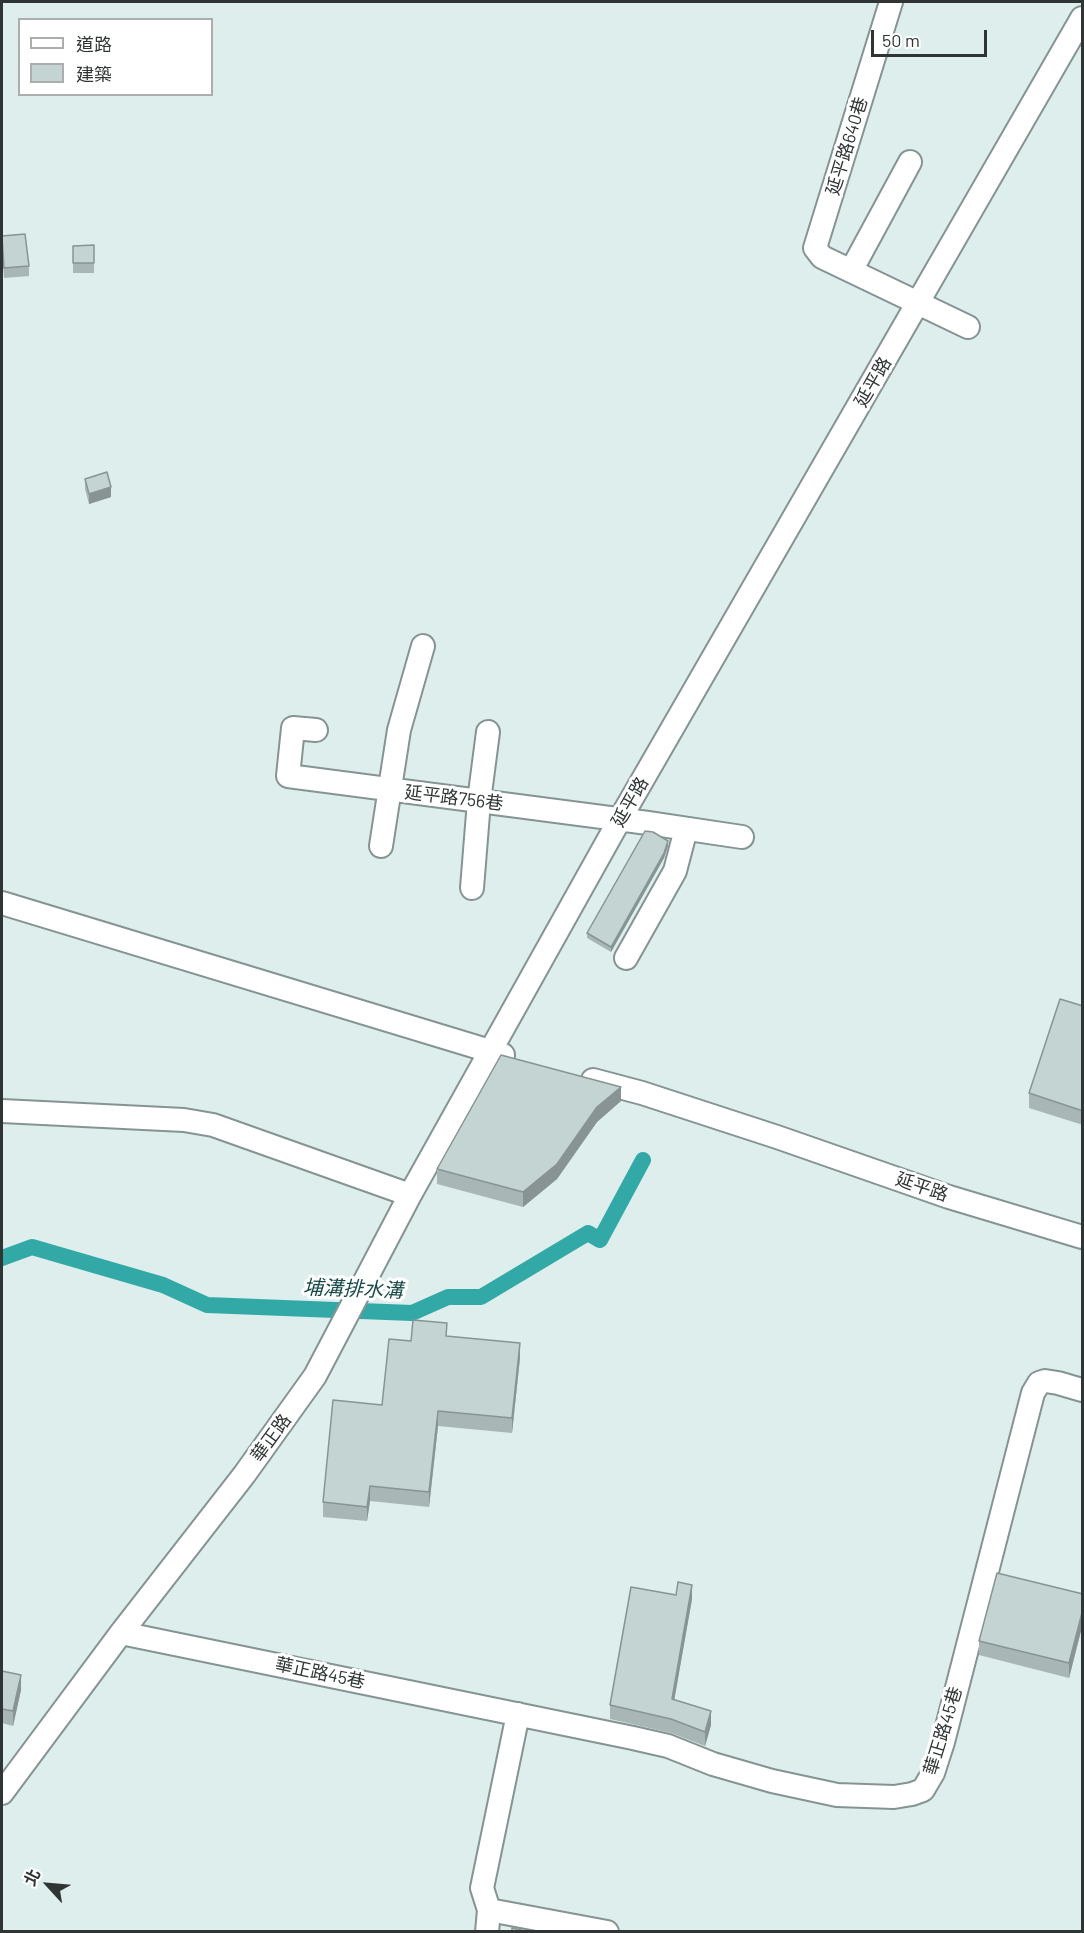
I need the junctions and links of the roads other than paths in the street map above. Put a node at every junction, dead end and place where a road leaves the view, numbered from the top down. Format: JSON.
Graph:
{"nodes":[{"id":1,"x":891,"y":2,"type":"edge"},
{"id":2,"x":1083,"y":18,"type":"edge"},
{"id":3,"x":910,"y":162,"type":"dead end"},
{"id":4,"x":851,"y":271,"type":"junction"},
{"id":5,"x":918,"y":302,"type":"junction"},
{"id":6,"x":968,"y":327,"type":"dead end"},
{"id":7,"x":423,"y":646,"type":"dead end"},
{"id":8,"x":316,"y":730,"type":"dead end"},
{"id":9,"x":488,"y":732,"type":"dead end"},
{"id":10,"x":390,"y":789,"type":"junction"},
{"id":11,"x":479,"y":801,"type":"junction"},
{"id":12,"x":620,"y":819,"type":"junction"},
{"id":13,"x":686,"y":829,"type":"junction"},
{"id":14,"x":742,"y":837,"type":"dead end"},
{"id":15,"x":381,"y":846,"type":"dead end"},
{"id":16,"x":472,"y":888,"type":"dead end"},
{"id":17,"x":2,"y":903,"type":"edge"},
{"id":18,"x":626,"y":958,"type":"dead end"},
{"id":19,"x":490,"y":1052,"type":"junction"},
{"id":20,"x":523,"y":1060,"type":"edge"},
{"id":21,"x":577,"y":1075,"type":"edge"},
{"id":22,"x":2,"y":1111,"type":"edge"},
{"id":23,"x":410,"y":1195,"type":"junction"},
{"id":24,"x":1083,"y":1237,"type":"edge"},
{"id":25,"x":1083,"y":1390,"type":"edge"},
{"id":26,"x":122,"y":1633,"type":"junction"},
{"id":27,"x":518,"y":1713,"type":"junction"},
{"id":28,"x":2,"y":1793,"type":"edge"},
{"id":29,"x":488,"y":1921,"type":"edge"},
{"id":30,"x":559,"y":1927,"type":"edge"},
{"id":31,"x":607,"y":1932,"type":"edge"}],
"edges":[{"from":1,"to":4,"type":"street","name":"延平路640巷"},
{"from":2,"to":5,"type":"street","name":"延平路"},
{"from":3,"to":4,"type":"street"},
{"from":4,"to":5,"type":"street","name":"延平路640巷"},
{"from":5,"to":6,"type":"street","name":"延平路640巷"},
{"from":5,"to":12,"type":"street","name":"延平路"},
{"from":7,"to":10,"type":"street"},
{"from":8,"to":10,"type":"street","name":"延平路756巷"},
{"from":9,"to":11,"type":"street"},
{"from":10,"to":11,"type":"street","name":"延平路756巷"},
{"from":10,"to":15,"type":"street"},
{"from":11,"to":12,"type":"street","name":"延平路756巷"},
{"from":11,"to":16,"type":"street"},
{"from":12,"to":13,"type":"street","name":"延平路756巷"},
{"from":12,"to":19,"type":"street","name":"延平路"},
{"from":13,"to":14,"type":"street","name":"延平路756巷"},
{"from":13,"to":18,"type":"street"},
{"from":17,"to":19,"type":"street"},
{"from":19,"to":20,"type":"street"},
{"from":19,"to":23,"type":"street","name":"華正路"},
{"from":21,"to":24,"type":"street","name":"延平路"},
{"from":22,"to":23,"type":"street"},
{"from":23,"to":26,"type":"street","name":"華正路"},
{"from":25,"to":27,"type":"street","name":"華正路45巷"},
{"from":26,"to":27,"type":"street","name":"華正路45巷"},
{"from":26,"to":28,"type":"street","name":"華正路"},
{"from":27,"to":29,"type":"street"},
{"from":29,"to":30,"type":"street"},
{"from":30,"to":31,"type":"street"}]}
